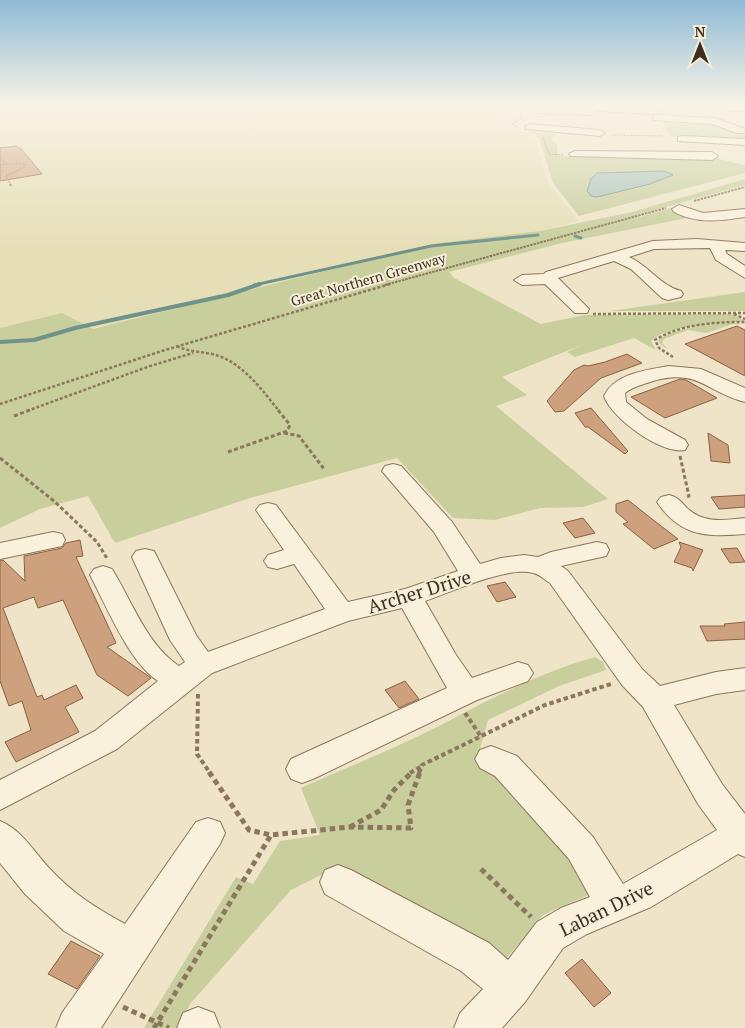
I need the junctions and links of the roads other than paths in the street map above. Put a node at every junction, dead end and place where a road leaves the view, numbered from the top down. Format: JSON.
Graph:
{"nodes":[{"id":1,"x":575,"y":154,"type":"dead end"},
{"id":2,"x":612,"y":154,"type":"edge"},
{"id":3,"x":696,"y":154,"type":"edge"},
{"id":4,"x":712,"y":156,"type":"dead end"},
{"id":5,"x":693,"y":204,"type":"road end"},
{"id":6,"x":745,"y":213,"type":"edge"},
{"id":7,"x":715,"y":244,"type":"junction"},
{"id":8,"x":745,"y":247,"type":"edge"},
{"id":9,"x":615,"y":256,"type":"junction"},
{"id":10,"x":745,"y":273,"type":"edge"},
{"id":11,"x":549,"y":279,"type":"junction"},
{"id":12,"x":522,"y":280,"type":"dead end"},
{"id":13,"x":675,"y":294,"type":"dead end"},
{"id":14,"x":581,"y":309,"type":"road end"},
{"id":15,"x":745,"y":396,"type":"edge"},
{"id":16,"x":677,"y":445,"type":"road end"},
{"id":17,"x":393,"y":471,"type":"dead end"},
{"id":18,"x":669,"y":502,"type":"road end"},
{"id":19,"x":268,"y":510,"type":"dead end"},
{"id":20,"x":745,"y":526,"type":"edge"},
{"id":21,"x":53,"y":540,"type":"dead end"},
{"id":22,"x":597,"y":550,"type":"dead end"},
{"id":23,"x":0,"y":551,"type":"edge"},
{"id":24,"x":145,"y":557,"type":"dead end"},
{"id":25,"x":543,"y":566,"type":"junction"},
{"id":26,"x":473,"y":574,"type":"junction"},
{"id":27,"x":103,"y":575,"type":"dead end"},
{"id":28,"x":409,"y":597,"type":"junction"},
{"id":29,"x":342,"y":613,"type":"junction"},
{"id":30,"x":190,"y":674,"type":"junction"},
{"id":31,"x":745,"y":679,"type":"edge"},
{"id":32,"x":643,"y":688,"type":"junction"},
{"id":33,"x":486,"y":747,"type":"road end"},
{"id":34,"x":302,"y":769,"type":"dead end"},
{"id":35,"x":2,"y":790,"type":"edge"},
{"id":36,"x":208,"y":833,"type":"dead end"},
{"id":37,"x":0,"y":838,"type":"edge"},
{"id":38,"x":742,"y":839,"type":"edge"},
{"id":39,"x":338,"y":882,"type":"dead end"},
{"id":40,"x":615,"y":906,"type":"junction"},
{"id":41,"x":130,"y":947,"type":"junction"},
{"id":42,"x":511,"y":988,"type":"junction"},
{"id":43,"x":77,"y":1028,"type":"edge"},
{"id":44,"x":475,"y":1028,"type":"edge"}],
"edges":[{"from":1,"to":2,"type":"street"},
{"from":3,"to":4,"type":"street"},
{"from":5,"to":6,"type":"street"},
{"from":7,"to":8,"type":"street"},
{"from":7,"to":9,"type":"street"},
{"from":7,"to":10,"type":"street"},
{"from":9,"to":11,"type":"street"},
{"from":9,"to":13,"type":"street"},
{"from":11,"to":12,"type":"street"},
{"from":11,"to":14,"type":"street"},
{"from":15,"to":16,"type":"street"},
{"from":17,"to":26,"type":"street"},
{"from":18,"to":20,"type":"street"},
{"from":19,"to":29,"type":"street"},
{"from":21,"to":23,"type":"street"},
{"from":22,"to":25,"type":"street"},
{"from":24,"to":30,"type":"street"},
{"from":25,"to":26,"type":"street","name":"Archer Drive"},
{"from":25,"to":32,"type":"street"},
{"from":26,"to":28,"type":"street","name":"Archer Drive"},
{"from":27,"to":30,"type":"street"},
{"from":28,"to":29,"type":"street","name":"Archer Drive"},
{"from":28,"to":34,"type":"street"},
{"from":29,"to":30,"type":"street","name":"Archer Drive"},
{"from":30,"to":35,"type":"street","name":"Archer Drive"},
{"from":31,"to":32,"type":"street"},
{"from":32,"to":38,"type":"street"},
{"from":33,"to":40,"type":"street"},
{"from":36,"to":41,"type":"street"},
{"from":37,"to":41,"type":"street"},
{"from":38,"to":40,"type":"street","name":"Laban Drive"},
{"from":39,"to":42,"type":"street"},
{"from":40,"to":42,"type":"street","name":"Laban Drive"},
{"from":41,"to":43,"type":"street"},
{"from":42,"to":44,"type":"street","name":"Laban Drive"}]}
